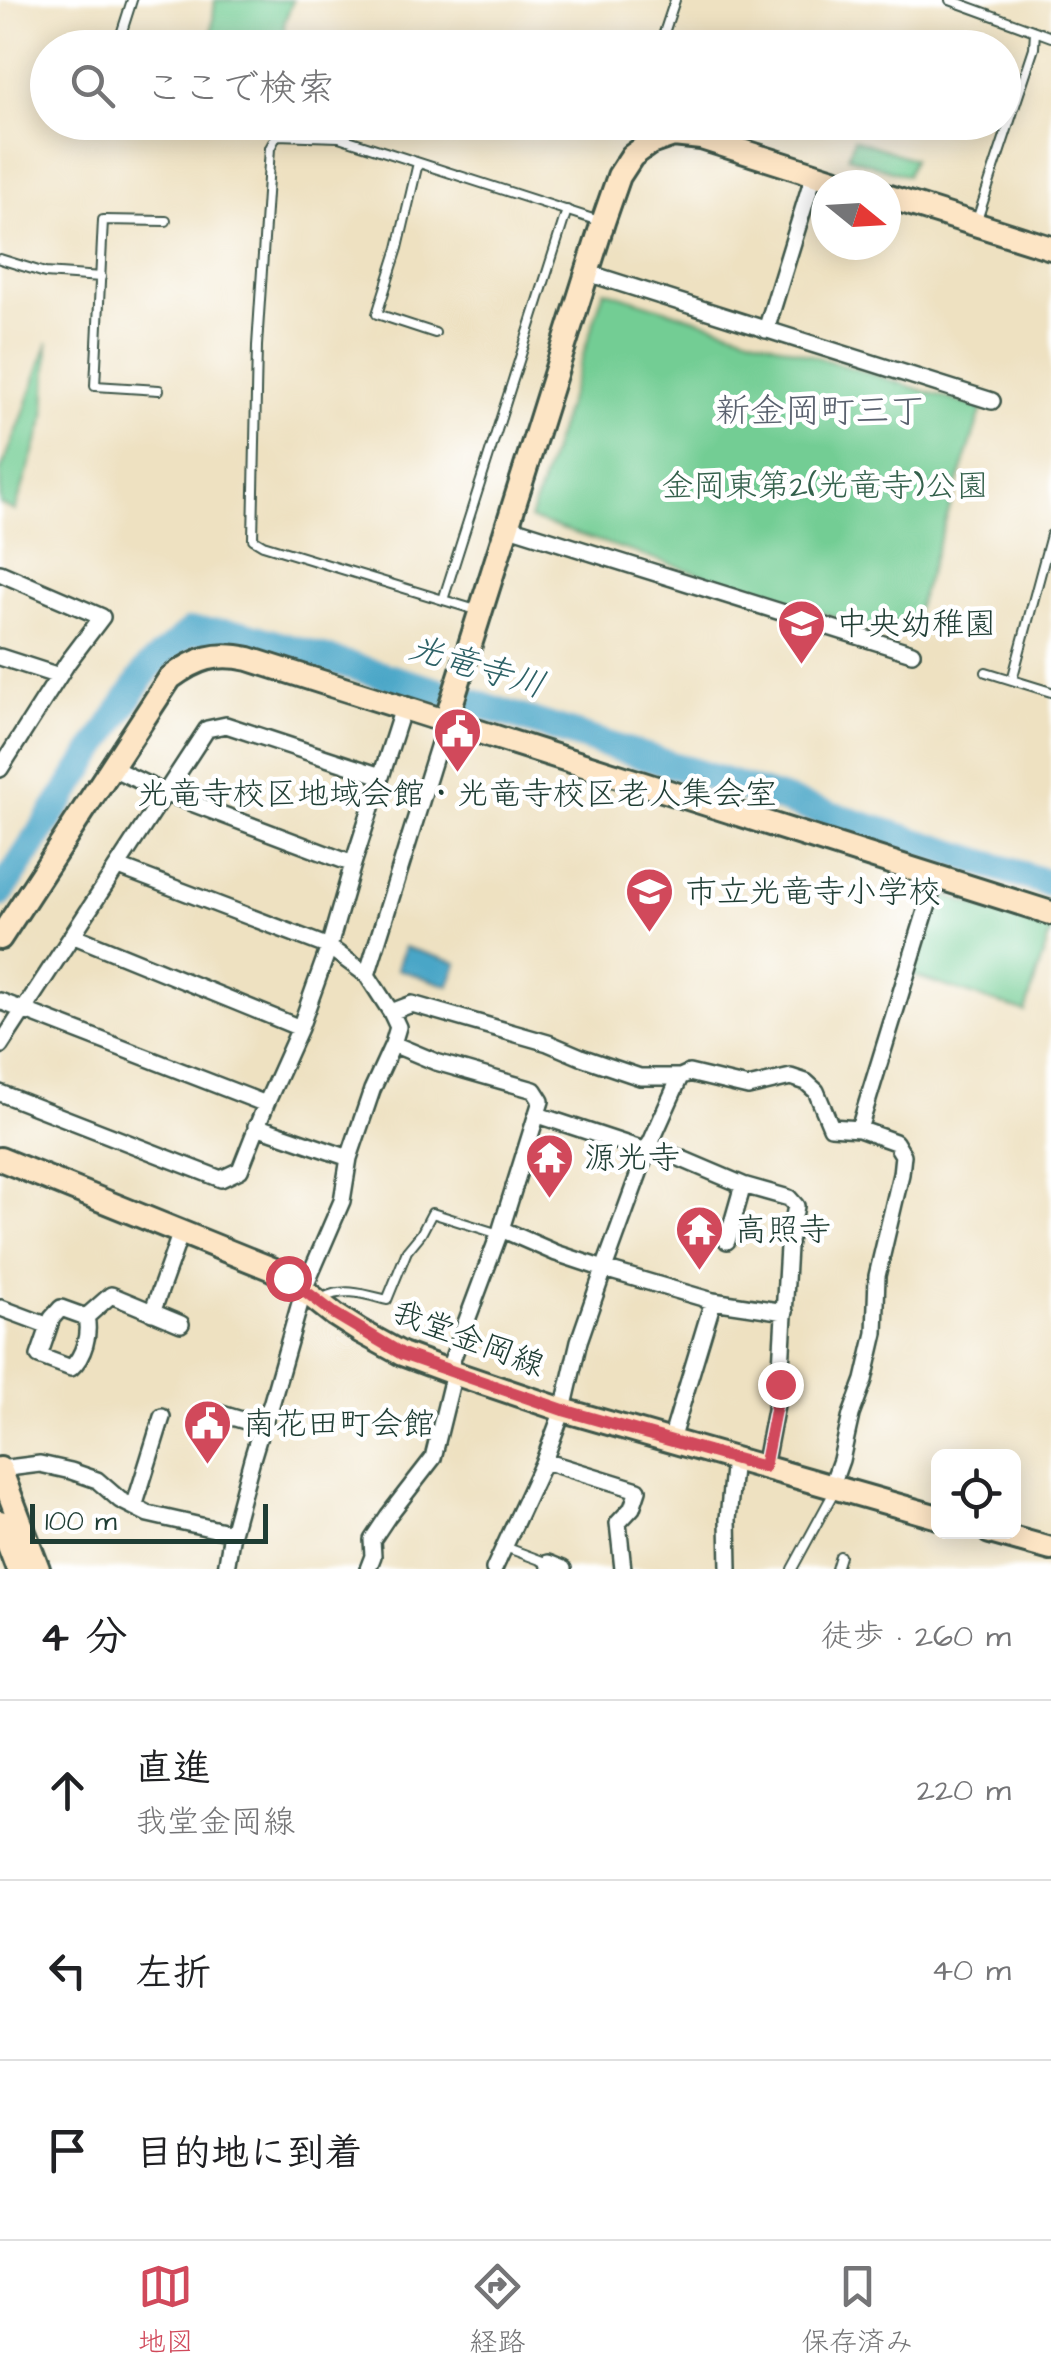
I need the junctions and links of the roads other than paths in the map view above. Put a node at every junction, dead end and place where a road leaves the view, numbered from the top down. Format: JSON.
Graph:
{"nodes":[{"id":1,"x":132,"y":0,"type":"edge"},
{"id":2,"x":675,"y":0,"type":"edge"},
{"id":3,"x":950,"y":0,"type":"edge"},
{"id":4,"x":122,"y":30,"type":"edge"},
{"id":5,"x":665,"y":30,"type":"edge"},
{"id":6,"x":1035,"y":31,"type":"junction"},
{"id":7,"x":1051,"y":37,"type":"edge"},
{"id":8,"x":1021,"y":87,"type":"edge"},
{"id":9,"x":275,"y":140,"type":"edge"},
{"id":10,"x":346,"y":140,"type":"edge"},
{"id":11,"x":642,"y":140,"type":"edge"},
{"id":12,"x":707,"y":140,"type":"edge"},
{"id":13,"x":1004,"y":140,"type":"edge"},
{"id":14,"x":418,"y":162,"type":"junction"},
{"id":15,"x":811,"y":173,"type":"edge"},
{"id":16,"x":811,"y":184,"type":"edge"},
{"id":17,"x":901,"y":201,"type":"edge"},
{"id":18,"x":567,"y":210,"type":"junction"},
{"id":19,"x":166,"y":221,"type":"dead end"},
{"id":20,"x":603,"y":222,"type":"junction"},
{"id":21,"x":976,"y":224,"type":"junction"},
{"id":22,"x":1051,"y":248,"type":"edge"},
{"id":23,"x":0,"y":259,"type":"edge"},
{"id":24,"x":588,"y":273,"type":"junction"},
{"id":25,"x":100,"y":277,"type":"junction"},
{"id":26,"x":766,"y":330,"type":"junction"},
{"id":27,"x":435,"y":333,"type":"dead end"},
{"id":28,"x":158,"y":390,"type":"dead end"},
{"id":29,"x":992,"y":401,"type":"dead end"},
{"id":30,"x":509,"y":527,"type":"junction"},
{"id":31,"x":1051,"y":535,"type":"edge"},
{"id":32,"x":0,"y":573,"type":"edge"},
{"id":33,"x":443,"y":600,"type":"junction"},
{"id":34,"x":482,"y":612,"type":"junction"},
{"id":35,"x":912,"y":652,"type":"dead end"},
{"id":36,"x":0,"y":657,"type":"edge"},
{"id":37,"x":986,"y":672,"type":"dead end"},
{"id":38,"x":58,"y":676,"type":"junction"},
{"id":39,"x":1012,"y":680,"type":"junction"},
{"id":40,"x":1051,"y":692,"type":"edge"},
{"id":41,"x":452,"y":704,"type":"junction"},
{"id":42,"x":403,"y":708,"type":"junction"},
{"id":43,"x":7,"y":746,"type":"edge"},
{"id":44,"x":110,"y":767,"type":"junction"},
{"id":45,"x":0,"y":769,"type":"edge"},
{"id":46,"x":381,"y":776,"type":"junction"},
{"id":47,"x":165,"y":793,"type":"junction"},
{"id":48,"x":353,"y":864,"type":"junction"},
{"id":49,"x":119,"y":867,"type":"junction"},
{"id":50,"x":937,"y":875,"type":"junction"},
{"id":51,"x":1051,"y":913,"type":"edge"},
{"id":52,"x":72,"y":935,"type":"junction"},
{"id":53,"x":0,"y":938,"type":"edge"},
{"id":54,"x":329,"y":947,"type":"junction"},
{"id":55,"x":367,"y":975,"type":"junction"},
{"id":56,"x":0,"y":1001,"type":"edge"},
{"id":57,"x":24,"y":1010,"type":"junction"},
{"id":58,"x":391,"y":1012,"type":"junction"},
{"id":59,"x":300,"y":1028,"type":"junction"},
{"id":60,"x":393,"y":1044,"type":"junction"},
{"id":61,"x":0,"y":1046,"type":"edge"},
{"id":62,"x":680,"y":1078,"type":"junction"},
{"id":63,"x":0,"y":1093,"type":"edge"},
{"id":64,"x":266,"y":1104,"type":"junction"},
{"id":65,"x":538,"y":1114,"type":"junction"},
{"id":66,"x":256,"y":1126,"type":"junction"},
{"id":67,"x":859,"y":1129,"type":"junction"},
{"id":68,"x":648,"y":1148,"type":"junction"},
{"id":69,"x":350,"y":1158,"type":"junction"},
{"id":70,"x":0,"y":1159,"type":"edge"},
{"id":71,"x":743,"y":1185,"type":"junction"},
{"id":72,"x":500,"y":1231,"type":"junction"},
{"id":73,"x":182,"y":1232,"type":"junction"},
{"id":74,"x":728,"y":1241,"type":"dead end"},
{"id":75,"x":604,"y":1269,"type":"junction"},
{"id":76,"x":311,"y":1295,"type":"junction"},
{"id":77,"x":713,"y":1301,"type":"junction"},
{"id":78,"x":2,"y":1308,"type":"edge"},
{"id":79,"x":152,"y":1312,"type":"junction"},
{"id":80,"x":785,"y":1312,"type":"junction"},
{"id":81,"x":86,"y":1317,"type":"junction"},
{"id":82,"x":181,"y":1324,"type":"dead end"},
{"id":83,"x":49,"y":1326,"type":"junction"},
{"id":84,"x":451,"y":1372,"type":"junction"},
{"id":85,"x":563,"y":1410,"type":"junction"},
{"id":86,"x":216,"y":1412,"type":"dead end"},
{"id":87,"x":162,"y":1417,"type":"dead end"},
{"id":88,"x":262,"y":1426,"type":"junction"},
{"id":89,"x":671,"y":1440,"type":"junction"},
{"id":90,"x":734,"y":1458,"type":"junction"},
{"id":91,"x":544,"y":1461,"type":"junction"},
{"id":92,"x":764,"y":1467,"type":"junction"},
{"id":93,"x":0,"y":1469,"type":"edge"},
{"id":94,"x":834,"y":1486,"type":"junction"},
{"id":95,"x":134,"y":1507,"type":"junction"},
{"id":96,"x":931,"y":1514,"type":"edge"},
{"id":97,"x":0,"y":1522,"type":"edge"},
{"id":98,"x":232,"y":1534,"type":"junction"},
{"id":99,"x":1015,"y":1539,"type":"edge"},
{"id":100,"x":503,"y":1546,"type":"junction"},
{"id":101,"x":1051,"y":1549,"type":"edge"},
{"id":102,"x":840,"y":1556,"type":"dead end"},
{"id":103,"x":555,"y":1566,"type":"edge"},
{"id":104,"x":18,"y":1569,"type":"edge"},
{"id":105,"x":38,"y":1569,"type":"edge"},
{"id":106,"x":226,"y":1569,"type":"edge"},
{"id":107,"x":368,"y":1569,"type":"edge"},
{"id":108,"x":494,"y":1569,"type":"edge"},
{"id":109,"x":624,"y":1569,"type":"edge"},
{"id":110,"x":729,"y":1569,"type":"edge"},
{"id":111,"x":792,"y":1569,"type":"edge"},
{"id":112,"x":836,"y":1569,"type":"edge"}],
"edges":[{"from":1,"to":4,"type":"lane"},
{"from":2,"to":5,"type":"lane"},
{"from":3,"to":6,"type":"lane"},
{"from":6,"to":7,"type":"lane"},
{"from":6,"to":8,"type":"lane"},
{"from":9,"to":33,"type":"lane"},
{"from":10,"to":14,"type":"lane"},
{"from":11,"to":20,"type":"street"},
{"from":12,"to":15,"type":"street"},
{"from":13,"to":21,"type":"lane"},
{"from":14,"to":18,"type":"lane"},
{"from":14,"to":27,"type":"lane"},
{"from":16,"to":26,"type":"street"},
{"from":17,"to":21,"type":"street"},
{"from":18,"to":20,"type":"lane"},
{"from":18,"to":33,"type":"lane"},
{"from":19,"to":25,"type":"lane"},
{"from":20,"to":24,"type":"street"},
{"from":21,"to":22,"type":"street"},
{"from":23,"to":25,"type":"lane"},
{"from":24,"to":26,"type":"street"},
{"from":24,"to":30,"type":"street"},
{"from":25,"to":28,"type":"lane"},
{"from":26,"to":29,"type":"street"},
{"from":30,"to":34,"type":"street"},
{"from":30,"to":35,"type":"street"},
{"from":31,"to":39,"type":"lane"},
{"from":32,"to":38,"type":"street"},
{"from":33,"to":34,"type":"lane"},
{"from":34,"to":41,"type":"street"},
{"from":36,"to":38,"type":"street"},
{"from":37,"to":39,"type":"lane"},
{"from":38,"to":43,"type":"street"},
{"from":39,"to":40,"type":"lane"},
{"from":41,"to":42,"type":"street"},
{"from":41,"to":50,"type":"street"},
{"from":41,"to":55,"type":"street"},
{"from":42,"to":44,"type":"street"},
{"from":42,"to":46,"type":"street"},
{"from":43,"to":45,"type":"street"},
{"from":44,"to":47,"type":"street"},
{"from":44,"to":53,"type":"street"},
{"from":46,"to":47,"type":"street"},
{"from":46,"to":48,"type":"street"},
{"from":47,"to":48,"type":"street"},
{"from":47,"to":49,"type":"street"},
{"from":48,"to":54,"type":"street"},
{"from":49,"to":52,"type":"street"},
{"from":49,"to":54,"type":"street"},
{"from":50,"to":51,"type":"street"},
{"from":50,"to":67,"type":"street"},
{"from":52,"to":57,"type":"street"},
{"from":52,"to":59,"type":"street"},
{"from":54,"to":55,"type":"street"},
{"from":54,"to":59,"type":"street"},
{"from":55,"to":58,"type":"street"},
{"from":56,"to":57,"type":"street"},
{"from":57,"to":61,"type":"street"},
{"from":57,"to":64,"type":"street"},
{"from":58,"to":60,"type":"street"},
{"from":58,"to":62,"type":"street"},
{"from":59,"to":64,"type":"street"},
{"from":60,"to":65,"type":"street"},
{"from":60,"to":69,"type":"street"},
{"from":62,"to":67,"type":"street"},
{"from":62,"to":68,"type":"street"},
{"from":63,"to":66,"type":"street"},
{"from":64,"to":66,"type":"street"},
{"from":65,"to":68,"type":"street"},
{"from":65,"to":72,"type":"street"},
{"from":66,"to":69,"type":"street"},
{"from":67,"to":94,"type":"street"},
{"from":68,"to":71,"type":"street"},
{"from":68,"to":75,"type":"street"},
{"from":69,"to":76,"type":"street"},
{"from":70,"to":73,"type":"street","name":"我堂金岡線"},
{"from":71,"to":74,"type":"street"},
{"from":71,"to":80,"type":"street"},
{"from":72,"to":75,"type":"street"},
{"from":72,"to":76,"type":"lane"},
{"from":72,"to":84,"type":"street"},
{"from":73,"to":76,"type":"street","name":"我堂金岡線"},
{"from":73,"to":79,"type":"street"},
{"from":75,"to":77,"type":"street"},
{"from":75,"to":85,"type":"street"},
{"from":76,"to":84,"type":"street","name":"我堂金岡線"},
{"from":76,"to":88,"type":"street"},
{"from":77,"to":80,"type":"street"},
{"from":77,"to":89,"type":"street"},
{"from":78,"to":83,"type":"street"},
{"from":79,"to":81,"type":"street"},
{"from":79,"to":82,"type":"street"},
{"from":80,"to":92,"type":"street"},
{"from":81,"to":83,"type":"street"},
{"from":81,"to":83,"type":"street"},
{"from":84,"to":85,"type":"street","name":"我堂金岡線"},
{"from":84,"to":107,"type":"street"},
{"from":85,"to":89,"type":"street","name":"我堂金岡線"},
{"from":85,"to":91,"type":"street"},
{"from":86,"to":88,"type":"street"},
{"from":87,"to":95,"type":"street"},
{"from":88,"to":98,"type":"street"},
{"from":89,"to":90,"type":"street","name":"我堂金岡線"},
{"from":90,"to":92,"type":"street","name":"我堂金岡線"},
{"from":90,"to":110,"type":"street"},
{"from":91,"to":100,"type":"street"},
{"from":91,"to":109,"type":"street"},
{"from":92,"to":94,"type":"street","name":"我堂金岡線"},
{"from":93,"to":95,"type":"street"},
{"from":93,"to":105,"type":"street"},
{"from":94,"to":96,"type":"street","name":"我堂金岡線"},
{"from":94,"to":111,"type":"lane"},
{"from":95,"to":98,"type":"street"},
{"from":97,"to":104,"type":"street"},
{"from":98,"to":106,"type":"street"},
{"from":99,"to":101,"type":"street"},
{"from":100,"to":103,"type":"lane"},
{"from":100,"to":108,"type":"street"},
{"from":102,"to":112,"type":"lane"}]}
